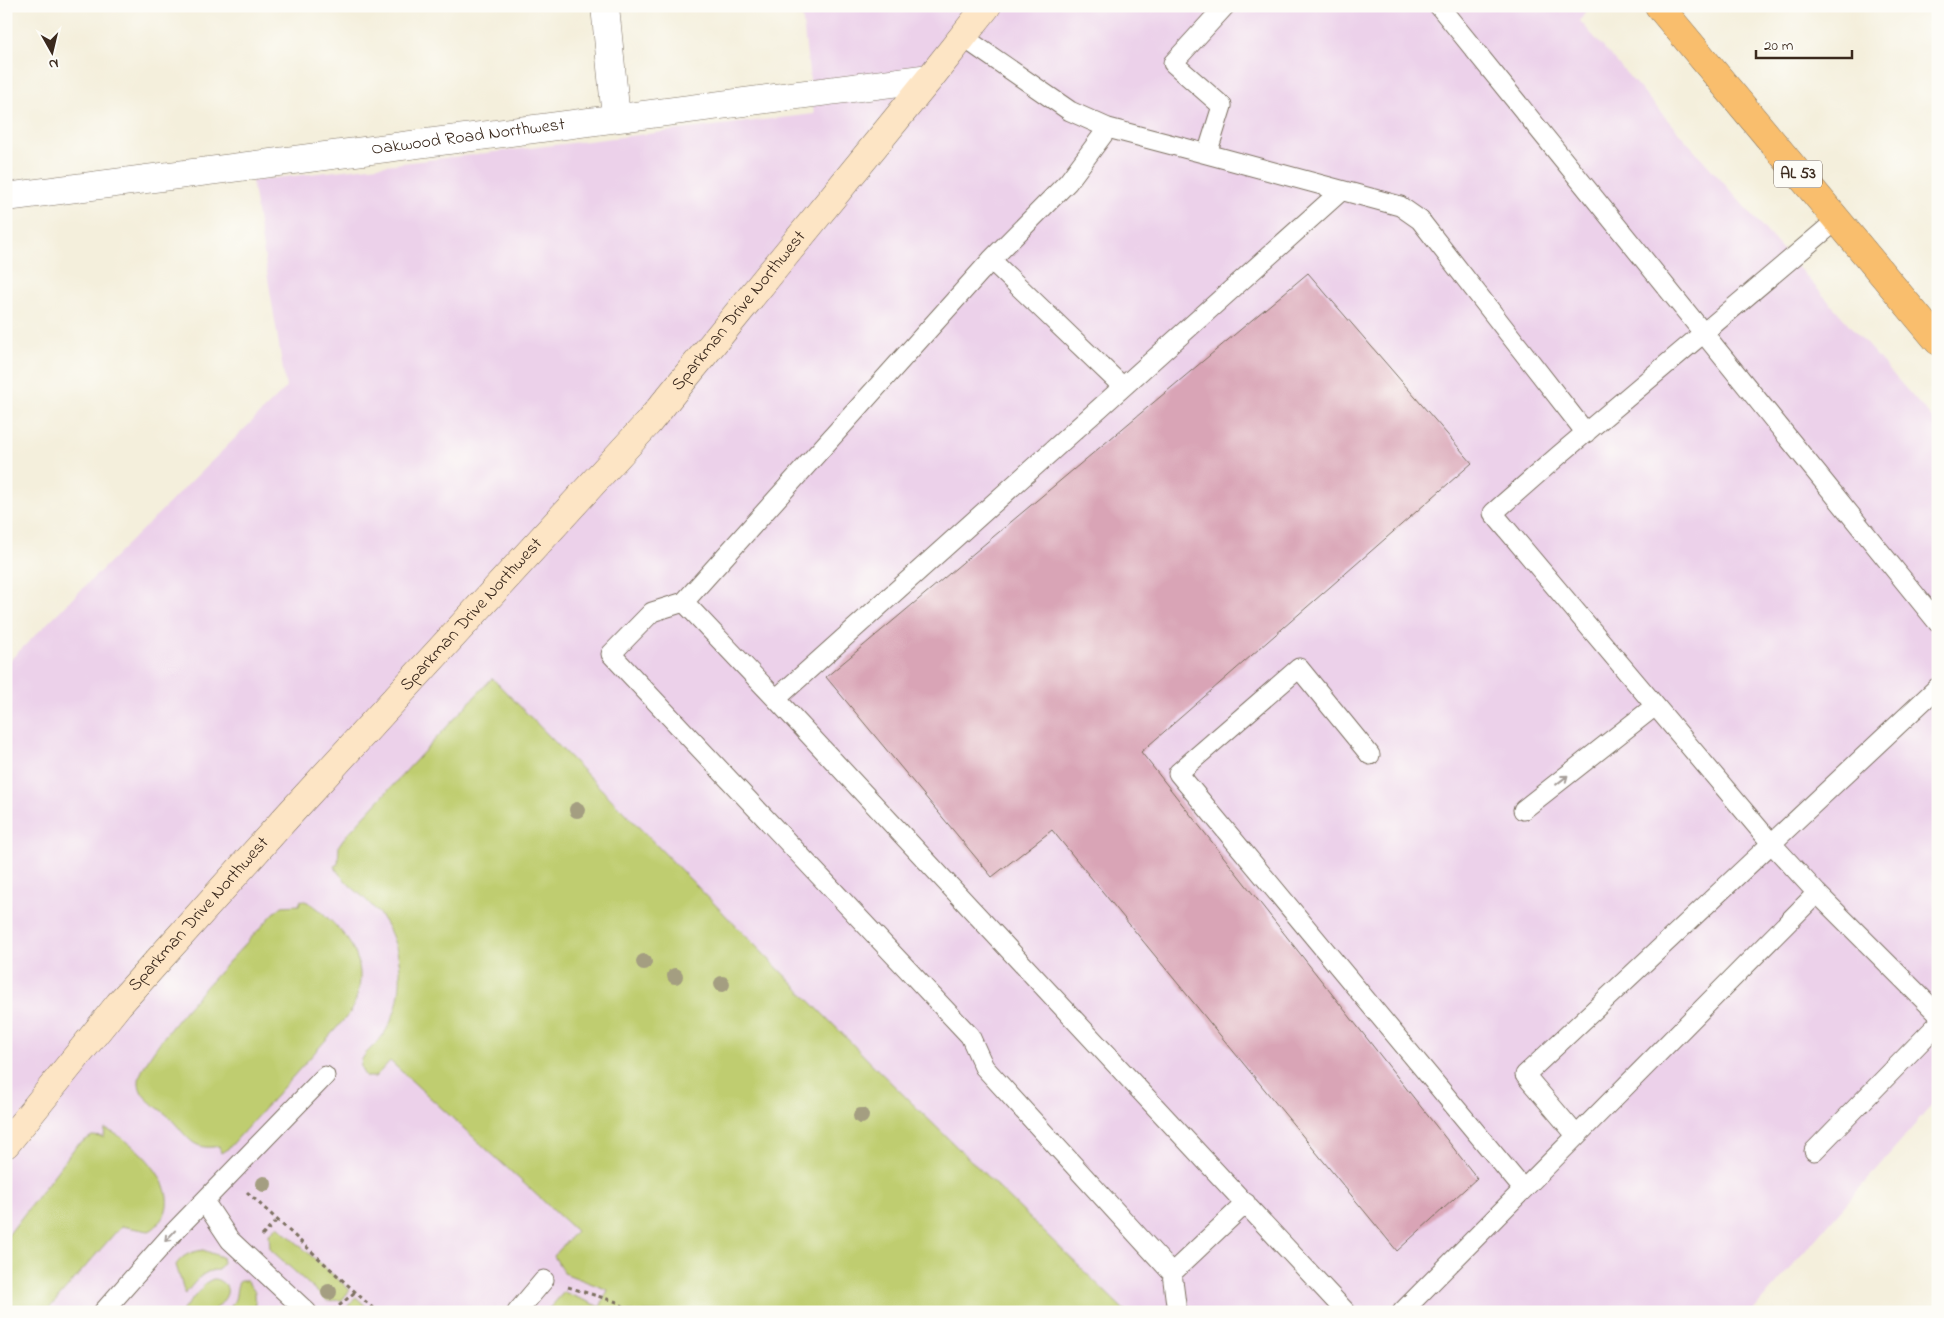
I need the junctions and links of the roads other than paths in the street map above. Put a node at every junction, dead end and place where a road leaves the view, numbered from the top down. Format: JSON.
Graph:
{"nodes":[{"id":1,"x":605,"y":6,"type":"edge"},
{"id":2,"x":987,"y":6,"type":"edge"},
{"id":3,"x":996,"y":6,"type":"edge"},
{"id":4,"x":1224,"y":6,"type":"edge"},
{"id":5,"x":1439,"y":6,"type":"edge"},
{"id":6,"x":1659,"y":6,"type":"edge"},
{"id":7,"x":966,"y":39,"type":"junction"},
{"id":8,"x":930,"y":78,"type":"junction"},
{"id":9,"x":616,"y":118,"type":"junction"},
{"id":10,"x":1108,"y":128,"type":"junction"},
{"id":11,"x":1207,"y":154,"type":"junction"},
{"id":12,"x":1341,"y":190,"type":"junction"},
{"id":13,"x":6,"y":197,"type":"edge"},
{"id":14,"x":1837,"y":220,"type":"junction"},
{"id":15,"x":991,"y":260,"type":"junction"},
{"id":16,"x":1703,"y":334,"type":"junction"},
{"id":17,"x":1938,"y":341,"type":"edge"},
{"id":18,"x":1122,"y":386,"type":"junction"},
{"id":19,"x":1586,"y":433,"type":"junction"},
{"id":20,"x":684,"y":602,"type":"junction"},
{"id":21,"x":1938,"y":623,"type":"edge"},
{"id":22,"x":1938,"y":687,"type":"edge"},
{"id":23,"x":776,"y":699,"type":"junction"},
{"id":24,"x":1655,"y":706,"type":"junction"},
{"id":25,"x":1370,"y":755,"type":"dead end"},
{"id":26,"x":1523,"y":810,"type":"dead end"},
{"id":27,"x":1771,"y":843,"type":"junction"},
{"id":28,"x":1817,"y":893,"type":"junction"},
{"id":29,"x":1938,"y":1014,"type":"edge"},
{"id":30,"x":1938,"y":1024,"type":"edge"},
{"id":31,"x":325,"y":1076,"type":"dead end"},
{"id":32,"x":1576,"y":1135,"type":"junction"},
{"id":33,"x":6,"y":1144,"type":"edge"},
{"id":34,"x":1814,"y":1152,"type":"dead end"},
{"id":35,"x":1523,"y":1189,"type":"junction"},
{"id":36,"x":204,"y":1201,"type":"junction"},
{"id":37,"x":1246,"y":1203,"type":"junction"},
{"id":38,"x":1172,"y":1273,"type":"junction"},
{"id":39,"x":544,"y":1280,"type":"road end"},
{"id":40,"x":296,"y":1308,"type":"edge"},
{"id":41,"x":103,"y":1312,"type":"edge"},
{"id":42,"x":517,"y":1312,"type":"edge"},
{"id":43,"x":1177,"y":1312,"type":"edge"},
{"id":44,"x":1346,"y":1312,"type":"edge"},
{"id":45,"x":1402,"y":1312,"type":"edge"}],
"edges":[{"from":1,"to":9,"type":"street"},
{"from":2,"to":8,"type":"main road","name":"Sparkman Drive Northwest"},
{"from":3,"to":7,"type":"main road","name":"Sparkman Drive Northwest"},
{"from":4,"to":11,"type":"lane"},
{"from":5,"to":16,"type":"lane"},
{"from":6,"to":14,"type":"main road","number":"AL 53"},
{"from":7,"to":8,"type":"main road","name":"Sparkman Drive Northwest"},
{"from":7,"to":10,"type":"lane"},
{"from":8,"to":9,"type":"street","name":"Oakwood Road Northwest"},
{"from":8,"to":33,"type":"main road","name":"Sparkman Drive Northwest"},
{"from":9,"to":13,"type":"street","name":"Oakwood Road Northwest"},
{"from":10,"to":11,"type":"lane"},
{"from":10,"to":15,"type":"lane"},
{"from":11,"to":12,"type":"lane"},
{"from":12,"to":18,"type":"lane"},
{"from":12,"to":19,"type":"lane"},
{"from":14,"to":16,"type":"lane"},
{"from":14,"to":17,"type":"main road","number":"AL 53"},
{"from":15,"to":18,"type":"lane"},
{"from":15,"to":20,"type":"lane"},
{"from":16,"to":19,"type":"lane"},
{"from":16,"to":21,"type":"lane"},
{"from":18,"to":23,"type":"lane"},
{"from":19,"to":24,"type":"lane"},
{"from":20,"to":23,"type":"lane"},
{"from":20,"to":38,"type":"lane"},
{"from":22,"to":27,"type":"lane"},
{"from":23,"to":37,"type":"lane"},
{"from":26,"to":24,"type":"lane","one_way":true},
{"from":24,"to":27,"type":"lane"},
{"from":25,"to":35,"type":"lane"},
{"from":27,"to":28,"type":"lane"},
{"from":27,"to":32,"type":"lane"},
{"from":28,"to":29,"type":"lane"},
{"from":28,"to":32,"type":"lane"},
{"from":30,"to":34,"type":"lane"},
{"from":31,"to":36,"type":"lane"},
{"from":32,"to":35,"type":"lane"},
{"from":35,"to":45,"type":"lane"},
{"from":36,"to":40,"type":"lane"},
{"from":36,"to":41,"type":"lane","one_way":true},
{"from":37,"to":38,"type":"lane"},
{"from":37,"to":44,"type":"lane"},
{"from":38,"to":43,"type":"lane"},
{"from":39,"to":42,"type":"lane"}]}
